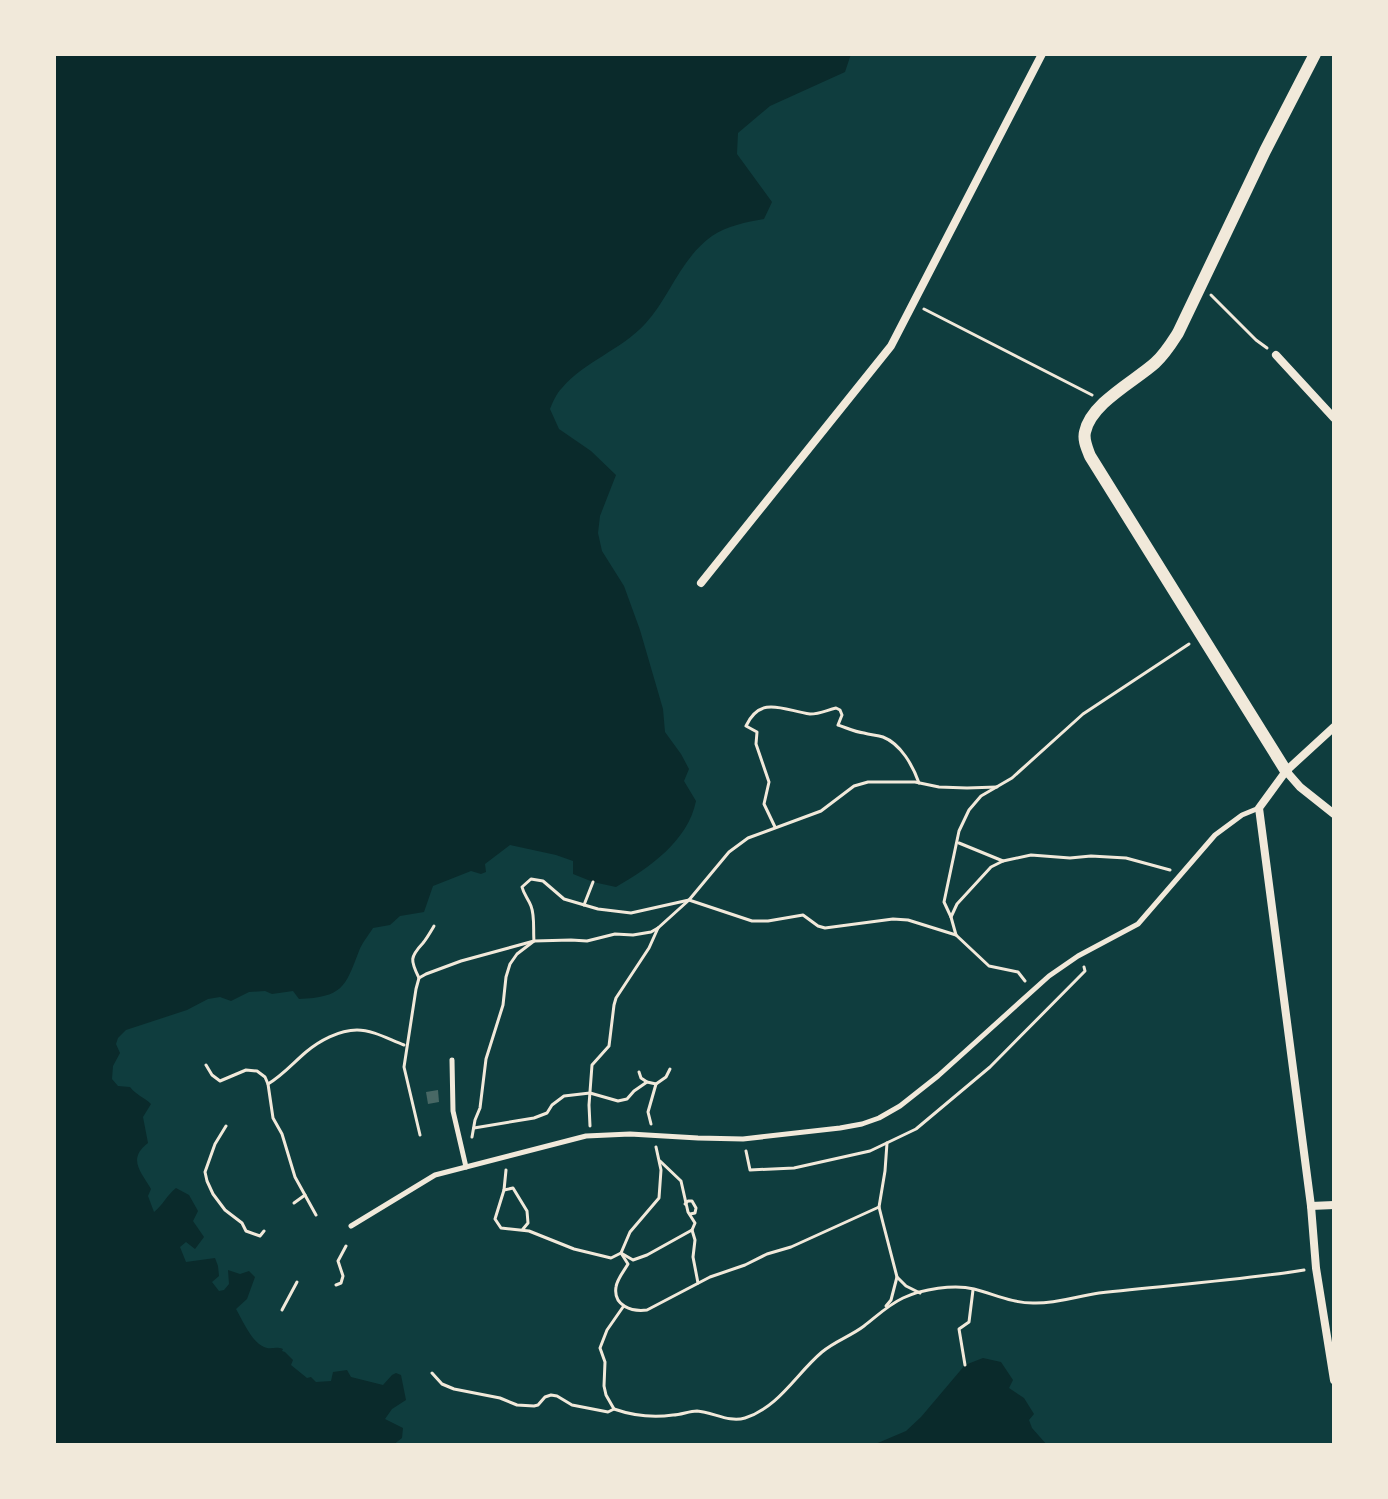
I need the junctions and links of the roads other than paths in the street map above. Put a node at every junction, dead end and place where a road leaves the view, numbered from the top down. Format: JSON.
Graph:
{"nodes":[{"id":1,"x":1042,"y":54,"type":"edge"},
{"id":2,"x":1315,"y":54,"type":"edge"},
{"id":3,"x":1276,"y":355,"type":"road end"},
{"id":4,"x":1334,"y":418,"type":"edge"},
{"id":5,"x":701,"y":583,"type":"dead end"},
{"id":6,"x":1334,"y":727,"type":"edge"},
{"id":7,"x":1286,"y":771,"type":"junction"},
{"id":8,"x":1259,"y":808,"type":"junction"},
{"id":9,"x":1334,"y":814,"type":"edge"},
{"id":10,"x":452,"y":1060,"type":"dead end"},
{"id":11,"x":466,"y":1167,"type":"junction"},
{"id":12,"x":1334,"y":1205,"type":"edge"},
{"id":13,"x":1311,"y":1206,"type":"junction"},
{"id":14,"x":351,"y":1226,"type":"dead end"},
{"id":15,"x":1334,"y":1380,"type":"edge"}],
"edges":[{"from":1,"to":5,"type":"street"},
{"from":2,"to":7,"type":"street"},
{"from":3,"to":4,"type":"street"},
{"from":6,"to":7,"type":"street"},
{"from":7,"to":8,"type":"street"},
{"from":7,"to":9,"type":"street"},
{"from":8,"to":11,"type":"lane"},
{"from":8,"to":13,"type":"street"},
{"from":10,"to":11,"type":"lane"},
{"from":11,"to":14,"type":"lane"},
{"from":12,"to":13,"type":"street"},
{"from":13,"to":15,"type":"street"}]}
